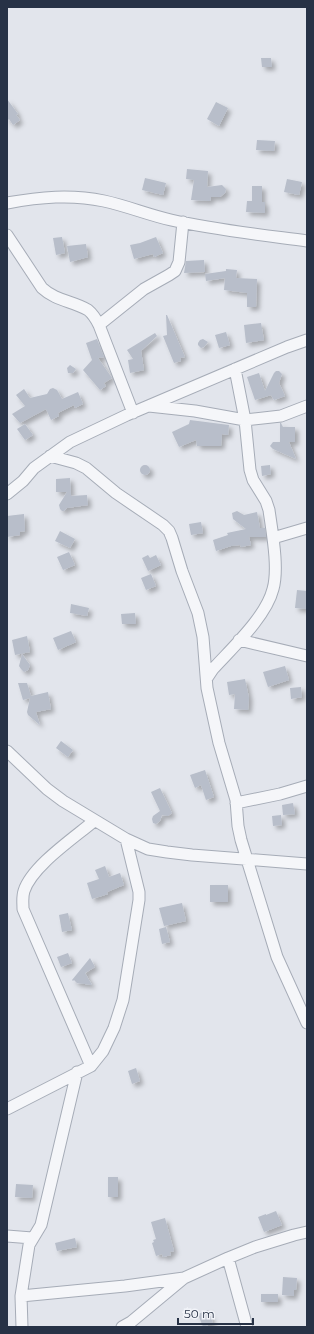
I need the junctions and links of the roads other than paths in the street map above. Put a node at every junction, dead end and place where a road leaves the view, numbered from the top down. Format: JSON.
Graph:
{"nodes":[{"id":1,"x":7,"y":203,"type":"edge"},
{"id":2,"x":183,"y":222,"type":"junction"},
{"id":3,"x":7,"y":235,"type":"edge"},
{"id":4,"x":307,"y":241,"type":"edge"},
{"id":5,"x":100,"y":325,"type":"junction"},
{"id":6,"x":307,"y":340,"type":"edge"},
{"id":7,"x":235,"y":369,"type":"junction"},
{"id":8,"x":149,"y":406,"type":"junction"},
{"id":9,"x":307,"y":406,"type":"edge"},
{"id":10,"x":133,"y":413,"type":"junction"},
{"id":11,"x":245,"y":420,"type":"junction"},
{"id":12,"x":50,"y":456,"type":"junction"},
{"id":13,"x":7,"y":494,"type":"edge"},
{"id":14,"x":307,"y":528,"type":"edge"},
{"id":15,"x":273,"y":538,"type":"junction"},
{"id":16,"x":239,"y":640,"type":"junction"},
{"id":17,"x":307,"y":656,"type":"edge"},
{"id":18,"x":207,"y":678,"type":"junction"},
{"id":19,"x":7,"y":751,"type":"edge"},
{"id":20,"x":307,"y":786,"type":"edge"},
{"id":21,"x":236,"y":803,"type":"junction"},
{"id":22,"x":94,"y":821,"type":"junction"},
{"id":23,"x":126,"y":839,"type":"junction"},
{"id":24,"x":247,"y":860,"type":"junction"},
{"id":25,"x":307,"y":864,"type":"edge"},
{"id":26,"x":307,"y":1022,"type":"edge"},
{"id":27,"x":91,"y":1066,"type":"junction"},
{"id":28,"x":77,"y":1072,"type":"junction"},
{"id":29,"x":7,"y":1109,"type":"edge"},
{"id":30,"x":307,"y":1232,"type":"edge"},
{"id":31,"x":7,"y":1236,"type":"edge"},
{"id":32,"x":32,"y":1238,"type":"junction"},
{"id":33,"x":228,"y":1258,"type":"junction"},
{"id":34,"x":184,"y":1278,"type":"junction"},
{"id":35,"x":21,"y":1296,"type":"junction"},
{"id":36,"x":22,"y":1327,"type":"edge"},
{"id":37,"x":122,"y":1327,"type":"edge"},
{"id":38,"x":247,"y":1327,"type":"edge"}],
"edges":[{"from":1,"to":2,"type":"street"},
{"from":2,"to":4,"type":"street"},
{"from":2,"to":5,"type":"street"},
{"from":3,"to":5,"type":"street"},
{"from":5,"to":10,"type":"street"},
{"from":6,"to":7,"type":"street"},
{"from":7,"to":8,"type":"street"},
{"from":7,"to":11,"type":"street"},
{"from":8,"to":10,"type":"street"},
{"from":8,"to":11,"type":"street"},
{"from":9,"to":11,"type":"street"},
{"from":10,"to":12,"type":"street"},
{"from":11,"to":15,"type":"street"},
{"from":12,"to":13,"type":"street"},
{"from":12,"to":18,"type":"street"},
{"from":14,"to":15,"type":"street"},
{"from":15,"to":16,"type":"street"},
{"from":16,"to":17,"type":"street"},
{"from":16,"to":18,"type":"street"},
{"from":18,"to":21,"type":"street"},
{"from":19,"to":22,"type":"street"},
{"from":20,"to":21,"type":"street"},
{"from":21,"to":24,"type":"street"},
{"from":22,"to":23,"type":"street"},
{"from":22,"to":27,"type":"street"},
{"from":23,"to":24,"type":"street"},
{"from":23,"to":27,"type":"street"},
{"from":24,"to":25,"type":"street"},
{"from":24,"to":26,"type":"street"},
{"from":27,"to":28,"type":"street"},
{"from":28,"to":29,"type":"street"},
{"from":28,"to":32,"type":"street"},
{"from":30,"to":33,"type":"street"},
{"from":31,"to":32,"type":"street"},
{"from":32,"to":35,"type":"street"},
{"from":33,"to":34,"type":"street"},
{"from":33,"to":38,"type":"street"},
{"from":34,"to":35,"type":"street"},
{"from":34,"to":37,"type":"street"},
{"from":35,"to":36,"type":"street"}]}
